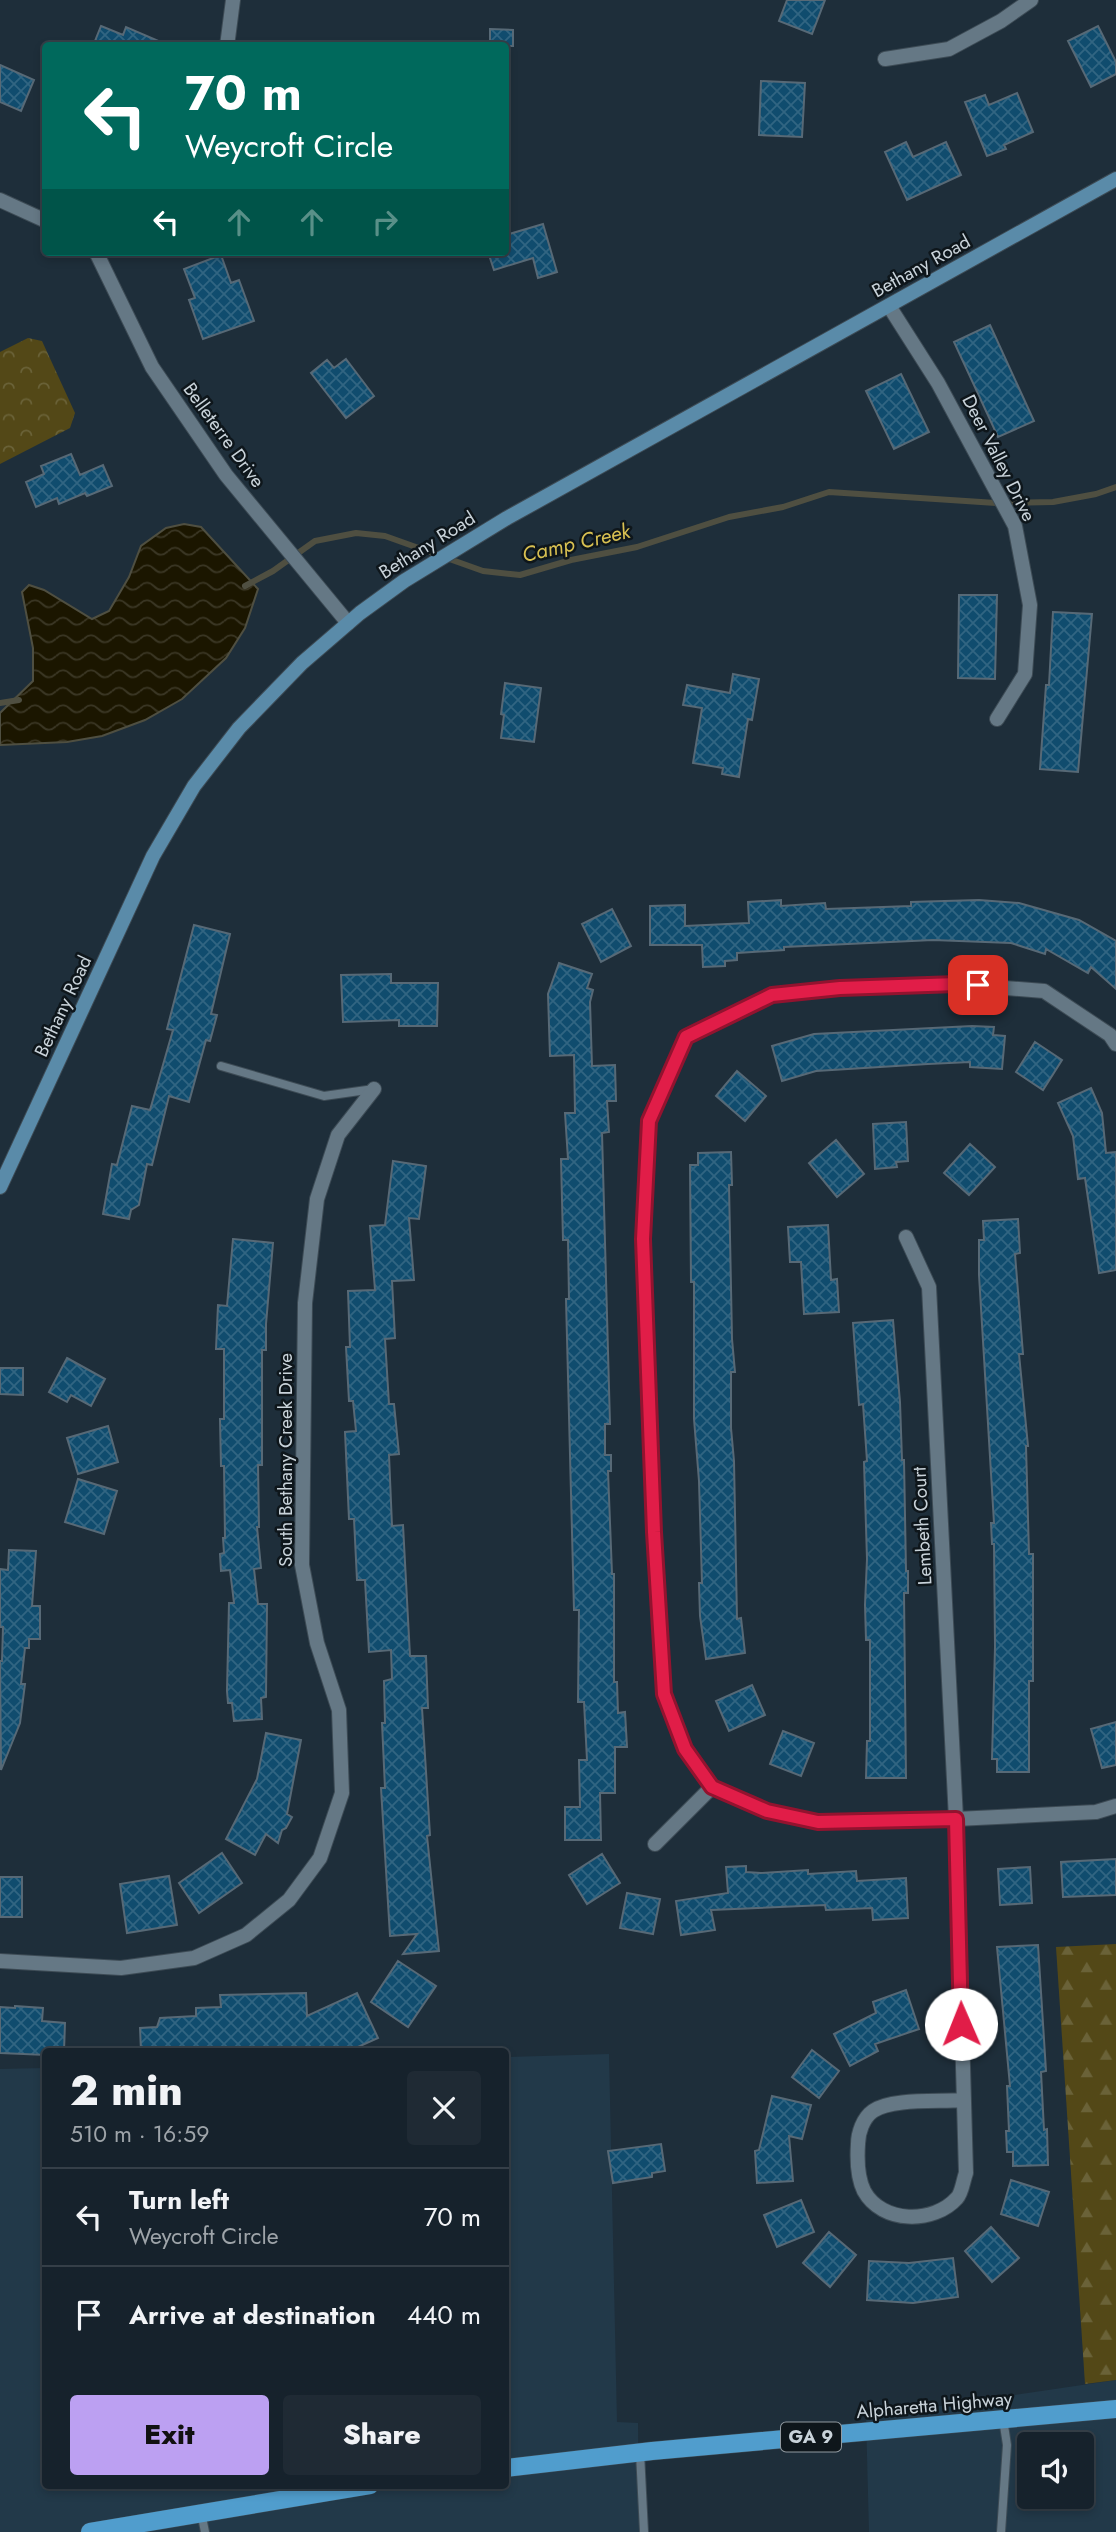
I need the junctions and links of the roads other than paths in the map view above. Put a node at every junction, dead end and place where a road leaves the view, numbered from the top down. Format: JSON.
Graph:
{"nodes":[{"id":1,"x":233,"y":0,"type":"edge"},
{"id":2,"x":1031,"y":0,"type":"edge"},
{"id":3,"x":228,"y":42,"type":"edge"},
{"id":4,"x":885,"y":59,"type":"dead end"},
{"id":5,"x":1116,"y":179,"type":"edge"},
{"id":6,"x":0,"y":200,"type":"edge"},
{"id":7,"x":42,"y":219,"type":"edge"},
{"id":8,"x":98,"y":256,"type":"edge"},
{"id":9,"x":889,"y":306,"type":"junction"},
{"id":10,"x":348,"y":623,"type":"junction"},
{"id":11,"x":997,"y":719,"type":"dead end"},
{"id":12,"x":1116,"y":1044,"type":"edge"},
{"id":13,"x":221,"y":1066,"type":"dead end"},
{"id":14,"x":374,"y":1089,"type":"joint"},
{"id":15,"x":0,"y":1187,"type":"edge"},
{"id":16,"x":906,"y":1237,"type":"dead end"},
{"id":17,"x":712,"y":1787,"type":"junction"},
{"id":18,"x":1116,"y":1806,"type":"edge"},
{"id":19,"x":956,"y":1819,"type":"junction"},
{"id":20,"x":655,"y":1844,"type":"dead end"},
{"id":21,"x":0,"y":1962,"type":"edge"},
{"id":22,"x":962,"y":2100,"type":"junction"},
{"id":23,"x":1116,"y":2409,"type":"edge"},
{"id":24,"x":1003,"y":2420,"type":"junction"},
{"id":25,"x":640,"y":2453,"type":"junction"},
{"id":26,"x":509,"y":2468,"type":"edge"},
{"id":27,"x":345,"y":2489,"type":"edge"},
{"id":28,"x":201,"y":2512,"type":"junction"},
{"id":29,"x":90,"y":2532,"type":"edge"},
{"id":30,"x":205,"y":2532,"type":"edge"},
{"id":31,"x":643,"y":2532,"type":"edge"},
{"id":32,"x":1001,"y":2532,"type":"edge"}],
"edges":[{"from":1,"to":3,"type":"street"},
{"from":2,"to":4,"type":"street"},
{"from":5,"to":9,"type":"street","name":"Bethany Road"},
{"from":6,"to":7,"type":"street"},
{"from":8,"to":10,"type":"street","name":"Belleterre Drive"},
{"from":9,"to":10,"type":"street","name":"Bethany Road"},
{"from":9,"to":11,"type":"street","name":"Deer Valley Drive"},
{"from":10,"to":15,"type":"street","name":"Bethany Road"},
{"from":12,"to":17,"type":"street"},
{"from":13,"to":14,"type":"lane"},
{"from":14,"to":21,"type":"street","name":"South Bethany Creek Drive"},
{"from":16,"to":19,"type":"street","name":"Lembeth Court"},
{"from":17,"to":19,"type":"street"},
{"from":17,"to":20,"type":"street"},
{"from":18,"to":19,"type":"street"},
{"from":19,"to":22,"type":"street","name":"Lembeth Court"},
{"from":22,"to":22,"type":"street"},
{"from":23,"to":24,"type":"main road","name":"Alpharetta Highway","number":"GA 9"},
{"from":24,"to":25,"type":"main road","name":"Alpharetta Highway","number":"GA 9"},
{"from":24,"to":32,"type":"lane"},
{"from":25,"to":26,"type":"main road","name":"Alpharetta Highway","number":"GA 9"},
{"from":25,"to":31,"type":"lane"},
{"from":27,"to":28,"type":"main road"},
{"from":28,"to":29,"type":"main road"},
{"from":28,"to":30,"type":"lane"}]}
